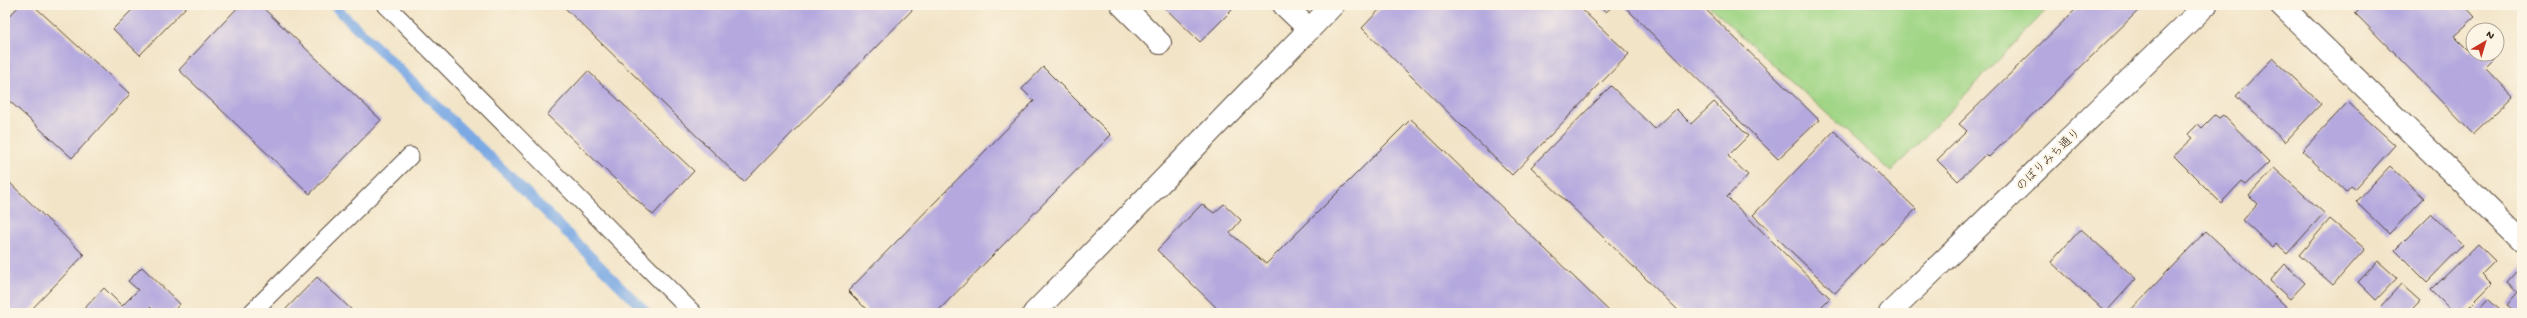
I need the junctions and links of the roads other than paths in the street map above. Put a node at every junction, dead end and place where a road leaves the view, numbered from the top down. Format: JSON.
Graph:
{"nodes":[{"id":1,"x":386,"y":5,"type":"edge"},
{"id":2,"x":1122,"y":5,"type":"edge"},
{"id":3,"x":1284,"y":5,"type":"edge"},
{"id":4,"x":1333,"y":5,"type":"edge"},
{"id":5,"x":2206,"y":5,"type":"edge"},
{"id":6,"x":2281,"y":5,"type":"edge"},
{"id":7,"x":1309,"y":29,"type":"junction"},
{"id":8,"x":1160,"y":43,"type":"dead end"},
{"id":9,"x":410,"y":156,"type":"dead end"},
{"id":10,"x":2522,"y":241,"type":"edge"},
{"id":11,"x":251,"y":313,"type":"edge"},
{"id":12,"x":693,"y":313,"type":"edge"},
{"id":13,"x":1034,"y":313,"type":"edge"},
{"id":14,"x":1890,"y":313,"type":"edge"}],
"edges":[{"from":1,"to":12,"type":"lane"},
{"from":2,"to":8,"type":"street"},
{"from":3,"to":7,"type":"street"},
{"from":4,"to":7,"type":"street"},
{"from":5,"to":14,"type":"street","name":"のぼりみち通り"},
{"from":6,"to":10,"type":"street"},
{"from":7,"to":13,"type":"street"},
{"from":9,"to":11,"type":"lane"}]}
